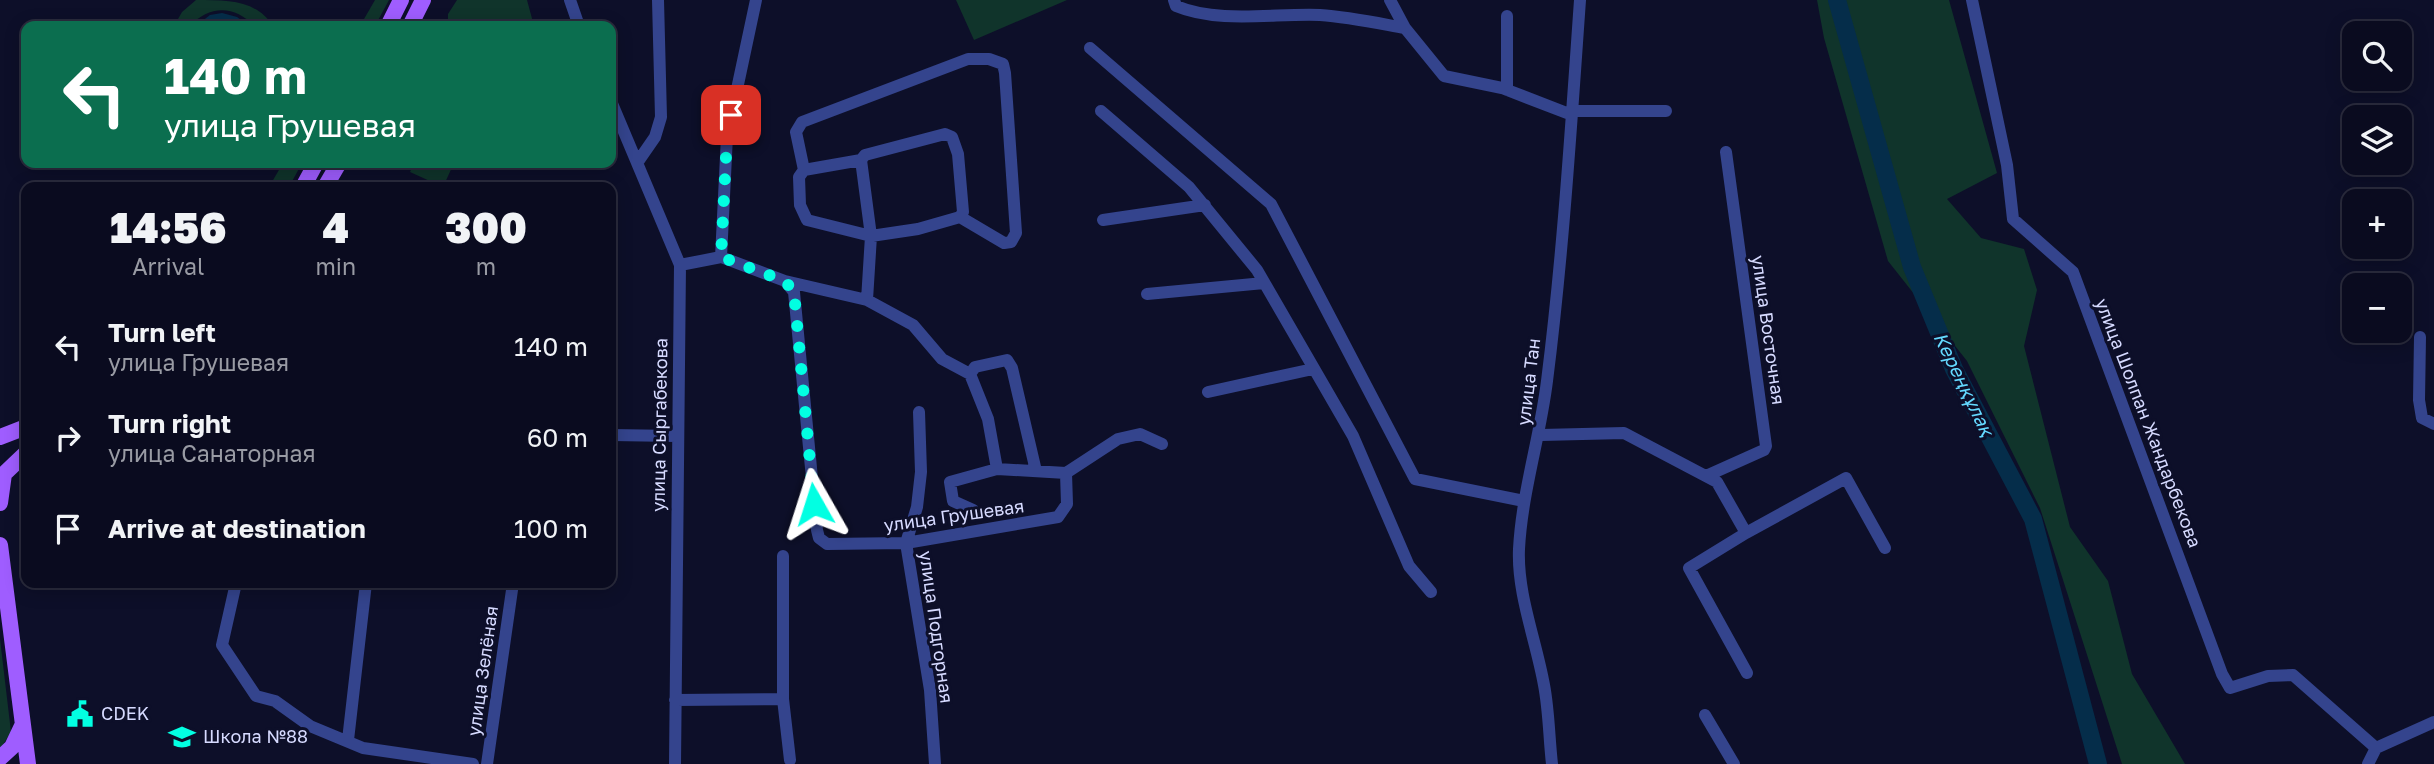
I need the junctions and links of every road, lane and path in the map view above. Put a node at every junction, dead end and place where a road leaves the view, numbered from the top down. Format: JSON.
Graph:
{"nodes":[{"id":1,"x":401,"y":0,"type":"edge"},
{"id":2,"x":424,"y":0,"type":"edge"},
{"id":3,"x":570,"y":0,"type":"edge"},
{"id":4,"x":658,"y":0,"type":"edge"},
{"id":5,"x":756,"y":0,"type":"edge"},
{"id":6,"x":1174,"y":0,"type":"edge"},
{"id":7,"x":1390,"y":0,"type":"edge"},
{"id":8,"x":1580,"y":0,"type":"edge"},
{"id":9,"x":1972,"y":0,"type":"edge"},
{"id":10,"x":1507,"y":16,"type":"dead end"},
{"id":11,"x":390,"y":21,"type":"edge"},
{"id":12,"x":413,"y":21,"type":"edge"},
{"id":13,"x":577,"y":21,"type":"edge"},
{"id":14,"x":1405,"y":28,"type":"junction"},
{"id":15,"x":1090,"y":48,"type":"dead end"},
{"id":16,"x":1507,"y":90,"type":"junction"},
{"id":17,"x":1101,"y":111,"type":"dead end"},
{"id":18,"x":1666,"y":111,"type":"dead end"},
{"id":19,"x":616,"y":113,"type":"edge"},
{"id":20,"x":1572,"y":113,"type":"junction"},
{"id":21,"x":1726,"y":152,"type":"dead end"},
{"id":22,"x":861,"y":160,"type":"junction"},
{"id":23,"x":637,"y":163,"type":"junction"},
{"id":24,"x":804,"y":170,"type":"junction"},
{"id":25,"x":1205,"y":205,"type":"junction"},
{"id":26,"x":960,"y":217,"type":"junction"},
{"id":27,"x":1103,"y":220,"type":"dead end"},
{"id":28,"x":871,"y":236,"type":"junction"},
{"id":29,"x":721,"y":257,"type":"junction"},
{"id":30,"x":680,"y":265,"type":"junction"},
{"id":31,"x":785,"y":281,"type":"junction"},
{"id":32,"x":1264,"y":283,"type":"junction"},
{"id":33,"x":1147,"y":294,"type":"dead end"},
{"id":34,"x":867,"y":300,"type":"junction"},
{"id":35,"x":2420,"y":337,"type":"dead end"},
{"id":36,"x":1314,"y":369,"type":"junction"},
{"id":37,"x":970,"y":374,"type":"junction"},
{"id":38,"x":1208,"y":392,"type":"dead end"},
{"id":39,"x":919,"y":412,"type":"dead end"},
{"id":40,"x":2434,"y":424,"type":"edge"},
{"id":41,"x":21,"y":429,"type":"edge"},
{"id":42,"x":616,"y":435,"type":"edge"},
{"id":43,"x":1541,"y":435,"type":"junction"},
{"id":44,"x":676,"y":436,"type":"junction"},
{"id":45,"x":0,"y":437,"type":"edge"},
{"id":46,"x":1162,"y":444,"type":"dead end"},
{"id":47,"x":21,"y":453,"type":"edge"},
{"id":48,"x":21,"y":456,"type":"edge"},
{"id":49,"x":0,"y":461,"type":"edge"},
{"id":50,"x":997,"y":469,"type":"junction"},
{"id":51,"x":1036,"y":471,"type":"junction"},
{"id":52,"x":1066,"y":473,"type":"junction"},
{"id":53,"x":1706,"y":476,"type":"junction"},
{"id":54,"x":1524,"y":502,"type":"junction"},
{"id":55,"x":0,"y":503,"type":"edge"},
{"id":56,"x":973,"y":510,"type":"dead end"},
{"id":57,"x":1746,"y":533,"type":"junction"},
{"id":58,"x":906,"y":542,"type":"junction"},
{"id":59,"x":0,"y":545,"type":"edge"},
{"id":60,"x":1885,"y":548,"type":"dead end"},
{"id":61,"x":783,"y":556,"type":"dead end"},
{"id":62,"x":235,"y":588,"type":"edge"},
{"id":63,"x":365,"y":588,"type":"edge"},
{"id":64,"x":512,"y":588,"type":"edge"},
{"id":65,"x":1431,"y":592,"type":"dead end"},
{"id":66,"x":1747,"y":673,"type":"dead end"},
{"id":67,"x":783,"y":699,"type":"junction"},
{"id":68,"x":675,"y":700,"type":"junction"},
{"id":69,"x":1705,"y":715,"type":"dead end"},
{"id":70,"x":2434,"y":722,"type":"edge"},
{"id":71,"x":23,"y":723,"type":"junction"},
{"id":72,"x":348,"y":740,"type":"junction"},
{"id":73,"x":2376,"y":748,"type":"junction"},
{"id":74,"x":0,"y":758,"type":"edge"},
{"id":75,"x":790,"y":760,"type":"dead end"},
{"id":76,"x":28,"y":764,"type":"edge"},
{"id":77,"x":473,"y":764,"type":"edge"},
{"id":78,"x":487,"y":764,"type":"edge"},
{"id":79,"x":675,"y":764,"type":"edge"},
{"id":80,"x":935,"y":764,"type":"edge"},
{"id":81,"x":1552,"y":764,"type":"edge"},
{"id":82,"x":1734,"y":764,"type":"edge"},
{"id":83,"x":2368,"y":764,"type":"edge"}],
"edges":[{"from":1,"to":11,"type":"main road"},
{"from":2,"to":12,"type":"main road"},
{"from":3,"to":13,"type":"street"},
{"from":4,"to":23,"type":"street"},
{"from":5,"to":29,"type":"street"},
{"from":6,"to":14,"type":"street"},
{"from":7,"to":14,"type":"street"},
{"from":8,"to":20,"type":"street","name":"улица Тан"},
{"from":9,"to":73,"type":"street","name":"улица Шолпан Жандарбекова"},
{"from":10,"to":16,"type":"street"},
{"from":14,"to":16,"type":"street"},
{"from":15,"to":54,"type":"street"},
{"from":16,"to":20,"type":"street"},
{"from":17,"to":25,"type":"street"},
{"from":18,"to":20,"type":"street"},
{"from":19,"to":23,"type":"street","name":"улица Сыргабекова"},
{"from":20,"to":43,"type":"street","name":"улица Тан"},
{"from":21,"to":53,"type":"street","name":"улица Восточная"},
{"from":22,"to":24,"type":"street"},
{"from":22,"to":26,"type":"street"},
{"from":22,"to":28,"type":"street"},
{"from":23,"to":30,"type":"street","name":"улица Сыргабекова"},
{"from":24,"to":26,"type":"street"},
{"from":24,"to":28,"type":"street"},
{"from":25,"to":27,"type":"street"},
{"from":25,"to":32,"type":"street"},
{"from":26,"to":28,"type":"street"},
{"from":28,"to":34,"type":"street"},
{"from":29,"to":30,"type":"street"},
{"from":29,"to":31,"type":"street"},
{"from":30,"to":44,"type":"street","name":"улица Сыргабекова"},
{"from":31,"to":34,"type":"street"},
{"from":31,"to":58,"type":"street","name":"улица Грушевая"},
{"from":32,"to":33,"type":"street"},
{"from":32,"to":36,"type":"street"},
{"from":34,"to":37,"type":"street"},
{"from":35,"to":40,"type":"street"},
{"from":36,"to":38,"type":"street"},
{"from":36,"to":65,"type":"street"},
{"from":37,"to":50,"type":"street"},
{"from":37,"to":51,"type":"street"},
{"from":39,"to":58,"type":"street","name":"улица Подгорная"},
{"from":41,"to":45,"type":"main road"},
{"from":42,"to":44,"type":"street"},
{"from":43,"to":53,"type":"street"},
{"from":43,"to":54,"type":"street","name":"улица Тан"},
{"from":44,"to":68,"type":"street","name":"улица Сыргабекова"},
{"from":46,"to":52,"type":"street"},
{"from":47,"to":49,"type":"main road"},
{"from":48,"to":55,"type":"main road"},
{"from":50,"to":51,"type":"street"},
{"from":50,"to":56,"type":"street"},
{"from":51,"to":52,"type":"street"},
{"from":52,"to":58,"type":"street","name":"улица Грушевая"},
{"from":53,"to":57,"type":"street"},
{"from":54,"to":81,"type":"street","name":"улица Тан"},
{"from":57,"to":60,"type":"street"},
{"from":57,"to":66,"type":"street"},
{"from":58,"to":80,"type":"street","name":"улица Подгорная"},
{"from":59,"to":71,"type":"main road"},
{"from":61,"to":67,"type":"street"},
{"from":62,"to":72,"type":"street"},
{"from":63,"to":72,"type":"street"},
{"from":64,"to":78,"type":"street","name":"улица Зелёная"},
{"from":67,"to":68,"type":"street"},
{"from":67,"to":75,"type":"street"},
{"from":68,"to":79,"type":"street","name":"улица Сыргабекова"},
{"from":69,"to":82,"type":"street"},
{"from":70,"to":73,"type":"street"},
{"from":71,"to":74,"type":"main road"},
{"from":71,"to":76,"type":"main road"},
{"from":72,"to":77,"type":"street"},
{"from":73,"to":83,"type":"street"}]}
